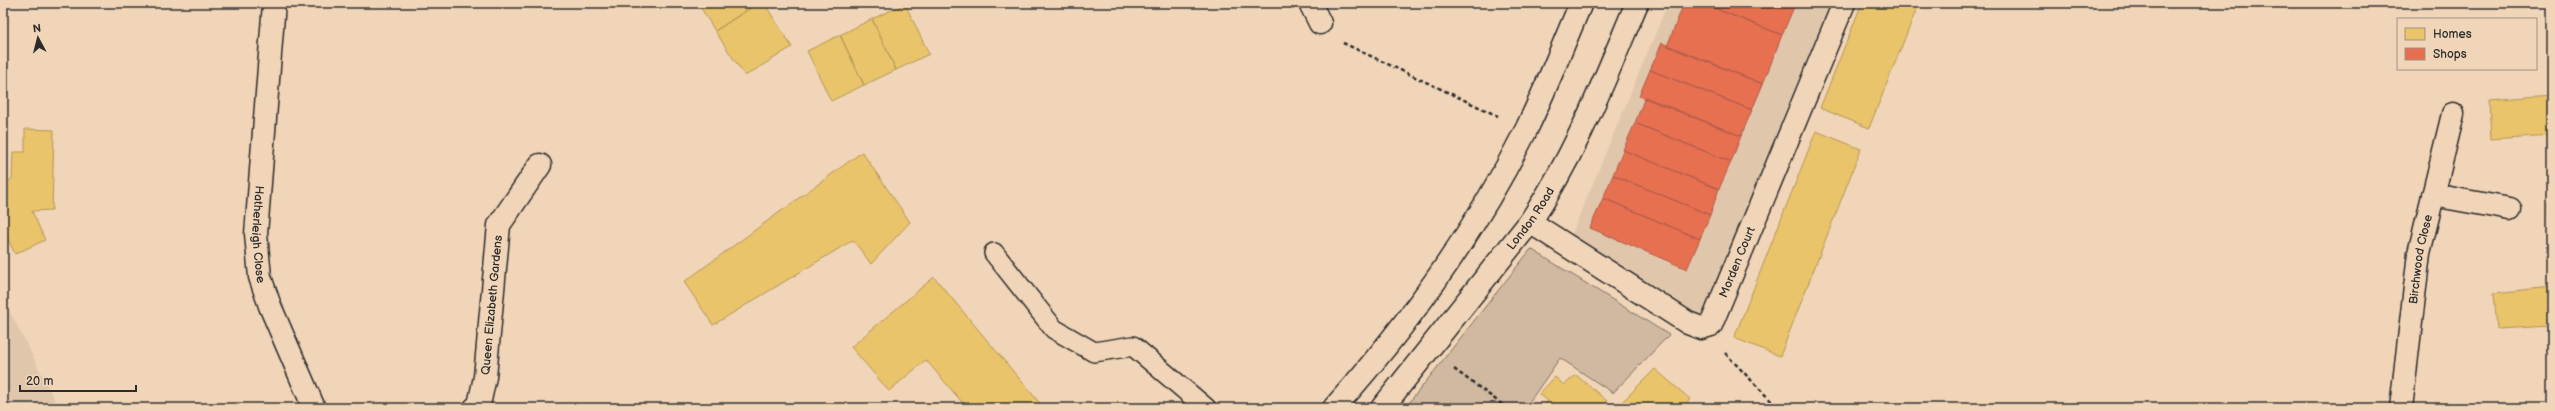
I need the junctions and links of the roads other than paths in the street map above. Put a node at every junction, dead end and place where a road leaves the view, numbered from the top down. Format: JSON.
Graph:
{"nodes":[{"id":1,"x":274,"y":3,"type":"edge"},
{"id":2,"x":1310,"y":3,"type":"edge"},
{"id":3,"x":1581,"y":3,"type":"edge"},
{"id":4,"x":1637,"y":3,"type":"edge"},
{"id":5,"x":1844,"y":3,"type":"edge"},
{"id":6,"x":1320,"y":23,"type":"dead end"},
{"id":7,"x":2453,"y":114,"type":"dead end"},
{"id":8,"x":540,"y":165,"type":"dead end"},
{"id":9,"x":2433,"y":195,"type":"junction"},
{"id":10,"x":2510,"y":209,"type":"dead end"},
{"id":11,"x":1530,"y":222,"type":"junction"},
{"id":12,"x":994,"y":253,"type":"dead end"},
{"id":13,"x":314,"y":408,"type":"edge"},
{"id":14,"x":475,"y":408,"type":"edge"},
{"id":15,"x":1206,"y":408,"type":"edge"},
{"id":16,"x":1334,"y":408,"type":"edge"},
{"id":17,"x":1382,"y":408,"type":"edge"},
{"id":18,"x":2401,"y":408,"type":"edge"}],
"edges":[{"from":1,"to":13,"type":"main road","name":"Hatherleigh Close"},
{"from":2,"to":6,"type":"main road"},
{"from":3,"to":16,"type":"main road"},
{"from":4,"to":11,"type":"main road","name":"London Road"},
{"from":5,"to":11,"type":"main road","name":"Morden Court"},
{"from":7,"to":9,"type":"main road","name":"Birchwood Close"},
{"from":8,"to":14,"type":"main road","name":"Queen Elizabeth Gardens"},
{"from":9,"to":10,"type":"main road"},
{"from":9,"to":18,"type":"main road","name":"Birchwood Close"},
{"from":11,"to":17,"type":"main road","name":"London Road"},
{"from":12,"to":15,"type":"lane"}]}
